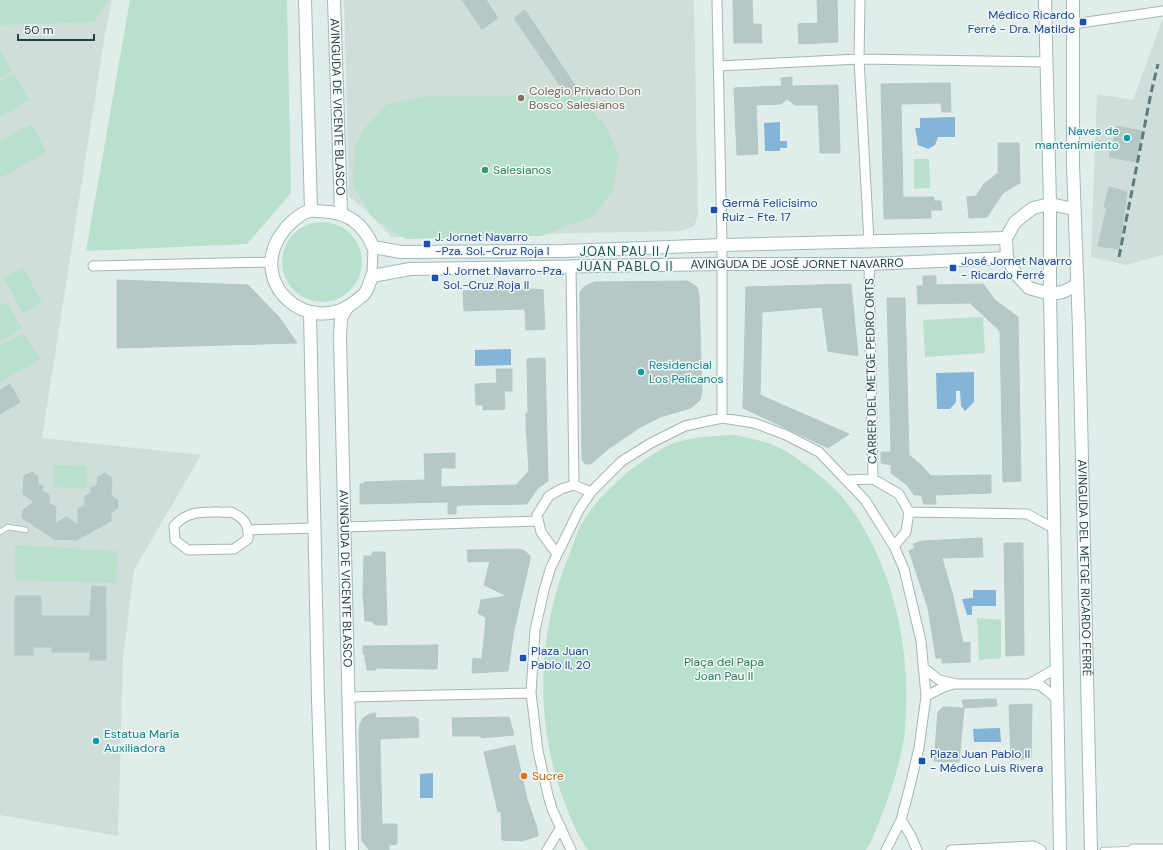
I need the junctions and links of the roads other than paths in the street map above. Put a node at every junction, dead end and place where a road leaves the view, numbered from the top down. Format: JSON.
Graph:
{"nodes":[{"id":1,"x":305,"y":0,"type":"edge"},
{"id":2,"x":334,"y":0,"type":"edge"},
{"id":3,"x":717,"y":0,"type":"edge"},
{"id":4,"x":860,"y":0,"type":"edge"},
{"id":5,"x":1045,"y":0,"type":"edge"},
{"id":6,"x":1073,"y":0,"type":"edge"},
{"id":7,"x":1163,"y":11,"type":"edge"},
{"id":8,"x":1073,"y":24,"type":"junction"},
{"id":9,"x":859,"y":59,"type":"junction"},
{"id":10,"x":1046,"y":62,"type":"junction"},
{"id":11,"x":718,"y":66,"type":"junction"},
{"id":12,"x":1050,"y":204,"type":"junction"},
{"id":13,"x":1074,"y":209,"type":"junction"},
{"id":14,"x":310,"y":210,"type":"junction"},
{"id":15,"x":341,"y":213,"type":"junction"},
{"id":16,"x":1006,"y":238,"type":"junction"},
{"id":17,"x":869,"y":242,"type":"junction"},
{"id":18,"x":722,"y":245,"type":"junction"},
{"id":19,"x":373,"y":247,"type":"junction"},
{"id":20,"x":1007,"y":258,"type":"junction"},
{"id":21,"x":271,"y":262,"type":"junction"},
{"id":22,"x":721,"y":264,"type":"junction"},
{"id":23,"x":869,"y":264,"type":"junction"},
{"id":24,"x":93,"y":266,"type":"dead end"},
{"id":25,"x":571,"y":267,"type":"junction"},
{"id":26,"x":372,"y":276,"type":"junction"},
{"id":27,"x":1077,"y":285,"type":"junction"},
{"id":28,"x":1050,"y":294,"type":"junction"},
{"id":29,"x":346,"y":309,"type":"junction"},
{"id":30,"x":310,"y":312,"type":"junction"},
{"id":31,"x":722,"y":418,"type":"junction"},
{"id":32,"x":873,"y":479,"type":"junction"},
{"id":33,"x":848,"y":480,"type":"junction"},
{"id":34,"x":574,"y":485,"type":"junction"},
{"id":35,"x":591,"y":492,"type":"junction"},
{"id":36,"x":909,"y":512,"type":"junction"},
{"id":37,"x":538,"y":521,"type":"junction"},
{"id":38,"x":345,"y":527,"type":"junction"},
{"id":39,"x":315,"y":528,"type":"junction"},
{"id":40,"x":1055,"y":529,"type":"junction"},
{"id":41,"x":26,"y":530,"type":"dead end"},
{"id":42,"x":249,"y":530,"type":"junction"},
{"id":43,"x":0,"y":532,"type":"edge"},
{"id":44,"x":894,"y":546,"type":"junction"},
{"id":45,"x":557,"y":554,"type":"junction"},
{"id":46,"x":923,"y":667,"type":"junction"},
{"id":47,"x":1057,"y":668,"type":"junction"},
{"id":48,"x":957,"y":684,"type":"junction"},
{"id":49,"x":1029,"y":684,"type":"junction"},
{"id":50,"x":530,"y":693,"type":"junction"},
{"id":51,"x":926,"y":696,"type":"junction"},
{"id":52,"x":348,"y":697,"type":"junction"},
{"id":53,"x":1057,"y":699,"type":"junction"},
{"id":54,"x":901,"y":820,"type":"junction"},
{"id":55,"x":561,"y":827,"type":"junction"},
{"id":56,"x":1163,"y":848,"type":"edge"},
{"id":57,"x":1133,"y":849,"type":"edge"},
{"id":58,"x":323,"y":850,"type":"edge"},
{"id":59,"x":352,"y":850,"type":"edge"},
{"id":60,"x":547,"y":850,"type":"edge"},
{"id":61,"x":571,"y":850,"type":"edge"},
{"id":62,"x":886,"y":850,"type":"edge"},
{"id":63,"x":917,"y":850,"type":"edge"},
{"id":64,"x":951,"y":850,"type":"edge"},
{"id":65,"x":1040,"y":850,"type":"edge"},
{"id":66,"x":1060,"y":850,"type":"edge"},
{"id":67,"x":1091,"y":850,"type":"edge"},
{"id":68,"x":1103,"y":850,"type":"edge"}],
"edges":[{"from":1,"to":14,"type":"street"},
{"from":2,"to":15,"type":"street","name":"AVINGUDA DE VICENTE BLASCO"},
{"from":3,"to":11,"type":"street"},
{"from":4,"to":9,"type":"street"},
{"from":5,"to":10,"type":"street"},
{"from":6,"to":8,"type":"street","name":"AVINGUDA DEL METGE RICARDO FERRÉ"},
{"from":7,"to":8,"type":"street"},
{"from":8,"to":13,"type":"street","name":"AVINGUDA DEL METGE RICARDO FERRÉ"},
{"from":9,"to":10,"type":"street"},
{"from":9,"to":11,"type":"street"},
{"from":9,"to":17,"type":"street"},
{"from":10,"to":12,"type":"street"},
{"from":11,"to":18,"type":"street"},
{"from":12,"to":13,"type":"street"},
{"from":12,"to":16,"type":"street"},
{"from":12,"to":28,"type":"street"},
{"from":13,"to":27,"type":"street","name":"AVINGUDA DEL METGE RICARDO FERRÉ"},
{"from":14,"to":15,"type":"street"},
{"from":14,"to":21,"type":"street"},
{"from":15,"to":19,"type":"street"},
{"from":16,"to":17,"type":"street","name":"AVINGUDA DE JOSÉ JORNET NAVARRO"},
{"from":16,"to":20,"type":"street"},
{"from":17,"to":18,"type":"street","name":"AVINGUDA DE JOSÉ JORNET NAVARRO"},
{"from":18,"to":19,"type":"street","name":"AVINGUDA DE JOSÉ JORNET NAVARRO"},
{"from":18,"to":22,"type":"street"},
{"from":19,"to":26,"type":"street"},
{"from":20,"to":23,"type":"street","name":"AVINGUDA DE JOSÉ JORNET NAVARRO"},
{"from":20,"to":28,"type":"street"},
{"from":21,"to":24,"type":"street"},
{"from":21,"to":30,"type":"street"},
{"from":22,"to":23,"type":"street","name":"AVINGUDA DE JOSÉ JORNET NAVARRO"},
{"from":22,"to":25,"type":"street","name":"AVINGUDA DE JOSÉ JORNET NAVARRO"},
{"from":22,"to":31,"type":"street"},
{"from":23,"to":32,"type":"street","name":"CARRER DEL METGE PEDRO ORTS"},
{"from":25,"to":26,"type":"street","name":"AVINGUDA DE JOSÉ JORNET NAVARRO"},
{"from":25,"to":34,"type":"street"},
{"from":26,"to":29,"type":"street"},
{"from":27,"to":28,"type":"street"},
{"from":27,"to":67,"type":"street","name":"AVINGUDA DEL METGE RICARDO FERRÉ"},
{"from":28,"to":40,"type":"street"},
{"from":29,"to":30,"type":"street"},
{"from":29,"to":38,"type":"street","name":"AVINGUDA DE VICENTE BLASCO"},
{"from":30,"to":39,"type":"street"},
{"from":31,"to":33,"type":"street"},
{"from":31,"to":35,"type":"street"},
{"from":32,"to":33,"type":"street"},
{"from":32,"to":36,"type":"street"},
{"from":33,"to":44,"type":"street"},
{"from":34,"to":35,"type":"street"},
{"from":34,"to":37,"type":"street"},
{"from":35,"to":45,"type":"street"},
{"from":36,"to":40,"type":"street"},
{"from":36,"to":44,"type":"street"},
{"from":37,"to":38,"type":"street"},
{"from":37,"to":45,"type":"street"},
{"from":38,"to":52,"type":"street","name":"AVINGUDA DE VICENTE BLASCO"},
{"from":39,"to":42,"type":"street"},
{"from":39,"to":58,"type":"street"},
{"from":40,"to":47,"type":"street"},
{"from":41,"to":43,"type":"lane"},
{"from":42,"to":42,"type":"street"},
{"from":44,"to":46,"type":"street"},
{"from":45,"to":50,"type":"street"},
{"from":46,"to":48,"type":"street"},
{"from":46,"to":51,"type":"street"},
{"from":47,"to":49,"type":"street"},
{"from":47,"to":53,"type":"street"},
{"from":48,"to":49,"type":"street"},
{"from":48,"to":51,"type":"street"},
{"from":49,"to":53,"type":"street"},
{"from":50,"to":52,"type":"street"},
{"from":50,"to":55,"type":"street"},
{"from":51,"to":54,"type":"street"},
{"from":52,"to":59,"type":"street","name":"AVINGUDA DE VICENTE BLASCO"},
{"from":53,"to":66,"type":"street"},
{"from":54,"to":62,"type":"street"},
{"from":54,"to":63,"type":"street"},
{"from":55,"to":60,"type":"street"},
{"from":55,"to":61,"type":"street"},
{"from":56,"to":57,"type":"street"},
{"from":57,"to":68,"type":"lane"},
{"from":64,"to":65,"type":"street"}]}
